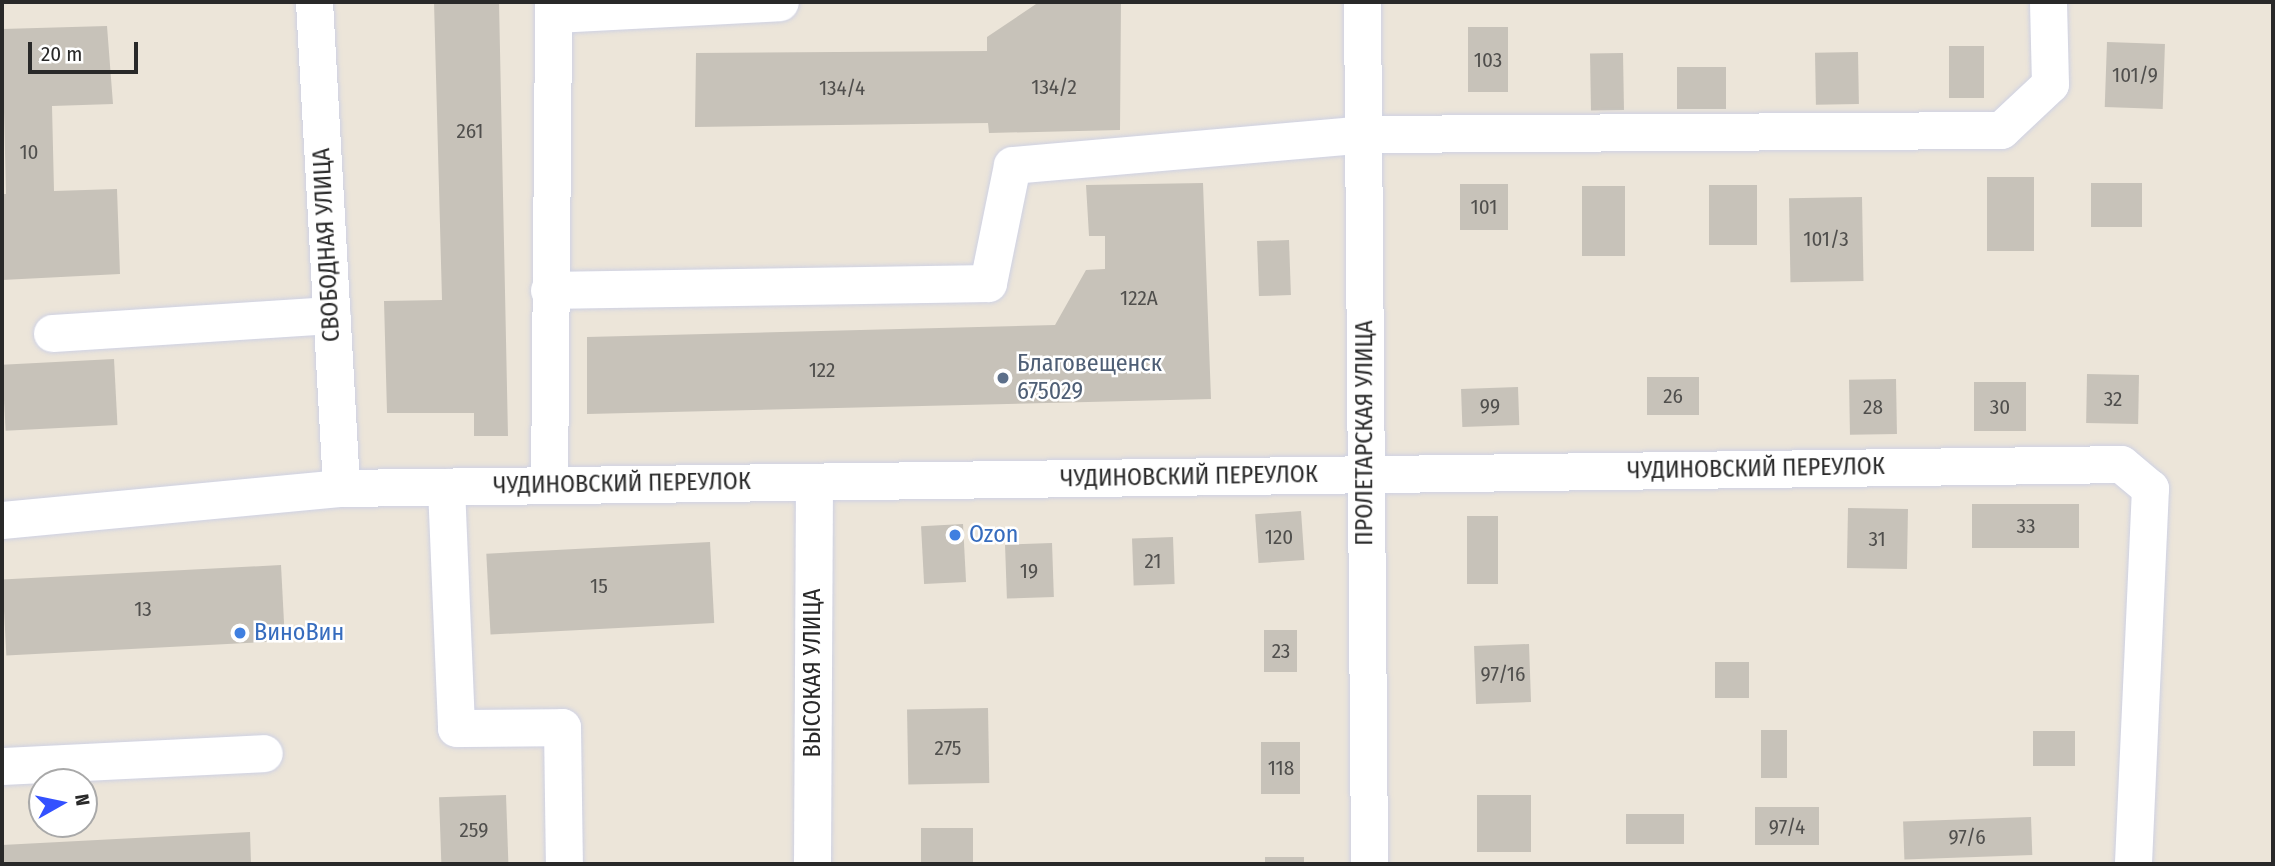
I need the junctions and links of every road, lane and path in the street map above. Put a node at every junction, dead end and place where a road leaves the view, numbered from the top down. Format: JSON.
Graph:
{"nodes":[{"id":1,"x":314,"y":2,"type":"edge"},
{"id":2,"x":780,"y":2,"type":"edge"},
{"id":3,"x":1362,"y":2,"type":"edge"},
{"id":4,"x":2048,"y":2,"type":"edge"},
{"id":5,"x":554,"y":8,"type":"edge"},
{"id":6,"x":1363,"y":134,"type":"junction"},
{"id":7,"x":549,"y":290,"type":"junction"},
{"id":8,"x":331,"y":314,"type":"junction"},
{"id":9,"x":52,"y":332,"type":"dead end"},
{"id":10,"x":1366,"y":474,"type":"junction"},
{"id":11,"x":814,"y":482,"type":"junction"},
{"id":12,"x":550,"y":485,"type":"junction"},
{"id":13,"x":446,"y":487,"type":"junction"},
{"id":14,"x":341,"y":488,"type":"junction"},
{"id":15,"x":2,"y":520,"type":"edge"},
{"id":16,"x":264,"y":753,"type":"dead end"},
{"id":17,"x":2,"y":766,"type":"edge"},
{"id":18,"x":564,"y":864,"type":"edge"},
{"id":19,"x":812,"y":864,"type":"edge"},
{"id":20,"x":1369,"y":864,"type":"edge"},
{"id":21,"x":2133,"y":864,"type":"edge"}],
"edges":[{"from":1,"to":8,"type":"street","name":"СВОБОДНАЯ УЛИЦА"},
{"from":2,"to":5,"type":"street"},
{"from":3,"to":6,"type":"street","name":"ПРОЛЕТАРСКАЯ УЛИЦА"},
{"from":4,"to":6,"type":"street"},
{"from":5,"to":7,"type":"street"},
{"from":6,"to":7,"type":"street"},
{"from":6,"to":10,"type":"street","name":"ПРОЛЕТАРСКАЯ УЛИЦА"},
{"from":7,"to":12,"type":"street"},
{"from":8,"to":9,"type":"street"},
{"from":8,"to":14,"type":"street","name":"СВОБОДНАЯ УЛИЦА"},
{"from":10,"to":11,"type":"street","name":"ЧУДИНОВСКИЙ ПЕРЕУЛОК"},
{"from":10,"to":20,"type":"street","name":"ПРОЛЕТАРСКАЯ УЛИЦА"},
{"from":10,"to":21,"type":"street","name":"ЧУДИНОВСКИЙ ПЕРЕУЛОК"},
{"from":11,"to":12,"type":"street","name":"ЧУДИНОВСКИЙ ПЕРЕУЛОК"},
{"from":11,"to":19,"type":"street","name":"ВЫСОКАЯ УЛИЦА"},
{"from":12,"to":13,"type":"street","name":"ЧУДИНОВСКИЙ ПЕРЕУЛОК"},
{"from":13,"to":14,"type":"street","name":"ЧУДИНОВСКИЙ ПЕРЕУЛОК"},
{"from":13,"to":18,"type":"street"},
{"from":14,"to":15,"type":"street","name":"ЧУДИНОВСКИЙ ПЕРЕУЛОК"},
{"from":16,"to":17,"type":"street"}]}
